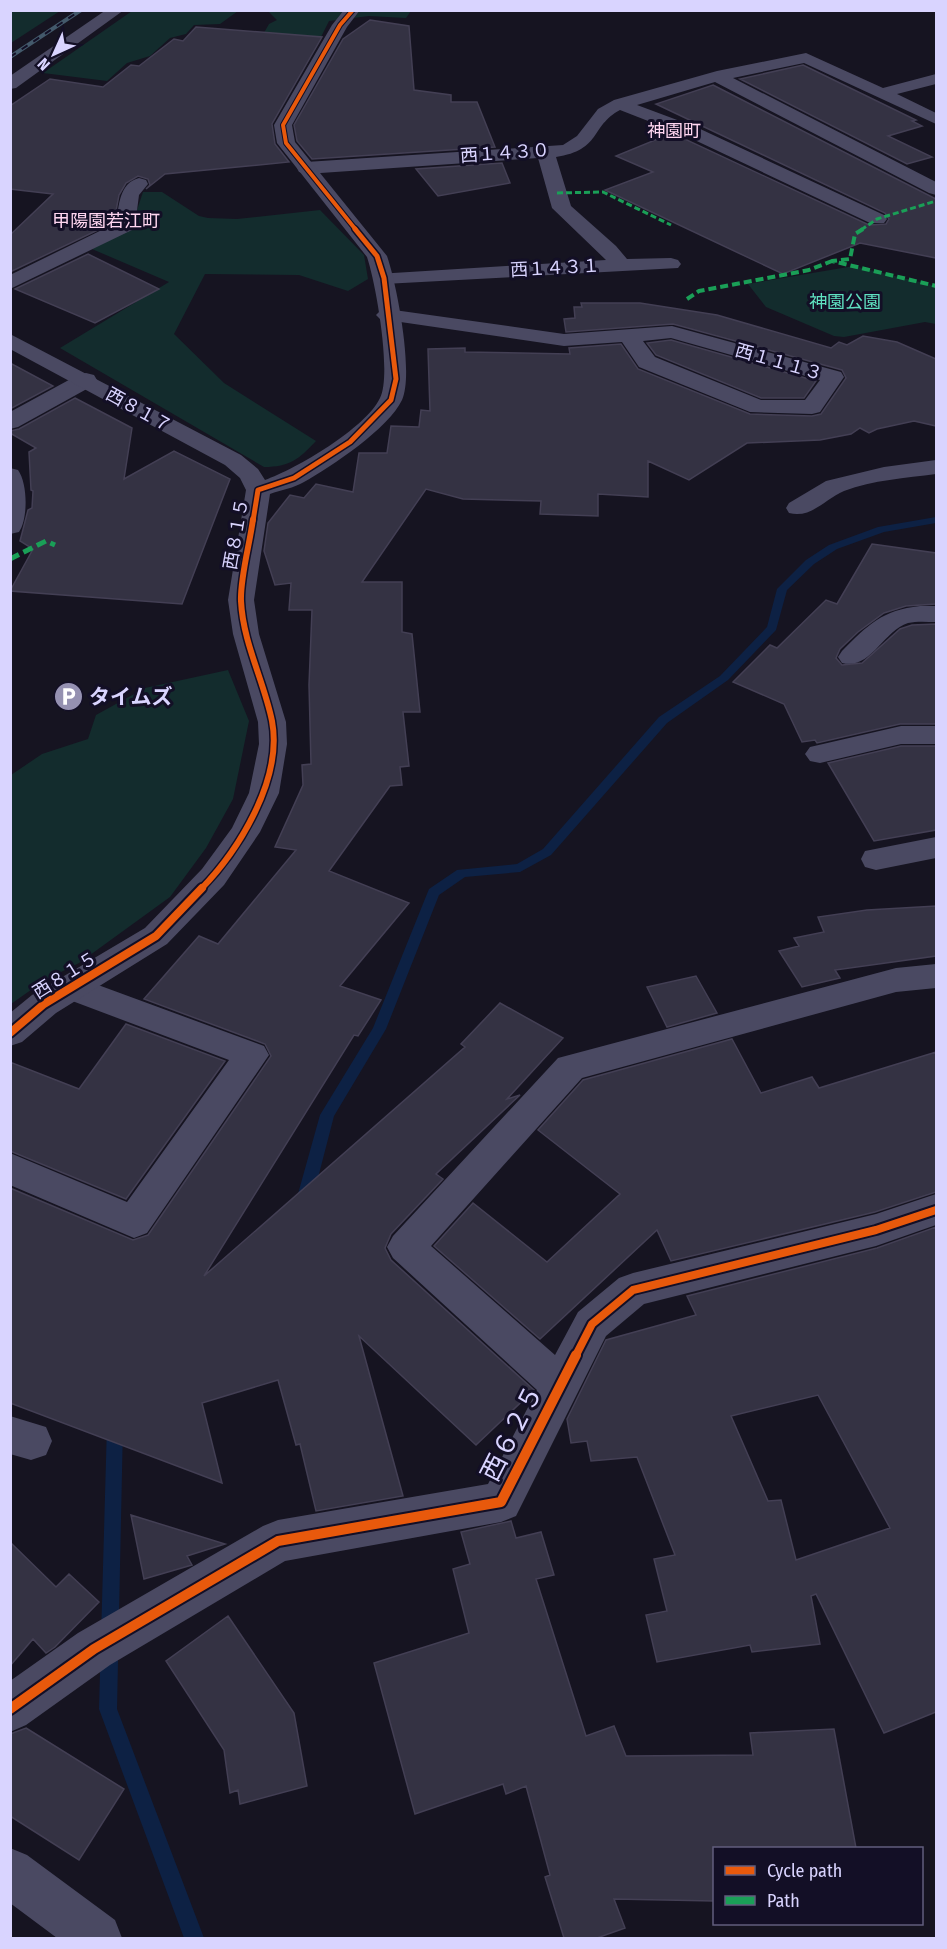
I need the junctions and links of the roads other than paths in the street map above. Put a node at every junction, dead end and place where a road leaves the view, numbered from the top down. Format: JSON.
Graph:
{"nodes":[{"id":1,"x":117,"y":10,"type":"edge"},
{"id":2,"x":353,"y":10,"type":"edge"},
{"id":3,"x":717,"y":76,"type":"junction"},
{"id":4,"x":936,"y":80,"type":"edge"},
{"id":5,"x":10,"y":84,"type":"edge"},
{"id":6,"x":882,"y":93,"type":"junction"},
{"id":7,"x":620,"y":104,"type":"junction"},
{"id":8,"x":936,"y":119,"type":"edge"},
{"id":9,"x":546,"y":152,"type":"junction"},
{"id":10,"x":306,"y":168,"type":"junction"},
{"id":11,"x":139,"y":184,"type":"dead end"},
{"id":12,"x":936,"y":189,"type":"edge"},
{"id":13,"x":877,"y":219,"type":"dead end"},
{"id":14,"x":670,"y":264,"type":"dead end"},
{"id":15,"x":621,"y":265,"type":"junction"},
{"id":16,"x":384,"y":278,"type":"junction"},
{"id":17,"x":10,"y":283,"type":"edge"},
{"id":18,"x":387,"y":315,"type":"junction"},
{"id":19,"x":628,"y":335,"type":"junction"},
{"id":20,"x":10,"y":340,"type":"edge"},
{"id":21,"x":86,"y":380,"type":"junction"},
{"id":22,"x":10,"y":422,"type":"edge"},
{"id":23,"x":936,"y":467,"type":"edge"},
{"id":24,"x":10,"y":475,"type":"edge"},
{"id":25,"x":258,"y":490,"type":"junction"},
{"id":26,"x":798,"y":508,"type":"dead end"},
{"id":27,"x":10,"y":527,"type":"edge"},
{"id":28,"x":936,"y":614,"type":"edge"},
{"id":29,"x":852,"y":657,"type":"dead end"},
{"id":30,"x":936,"y":735,"type":"edge"},
{"id":31,"x":820,"y":754,"type":"dead end"},
{"id":32,"x":936,"y":848,"type":"edge"},
{"id":33,"x":876,"y":859,"type":"dead end"},
{"id":34,"x":936,"y":976,"type":"edge"},
{"id":35,"x":72,"y":987,"type":"junction"},
{"id":36,"x":10,"y":1033,"type":"edge"},
{"id":37,"x":10,"y":1168,"type":"edge"},
{"id":38,"x":936,"y":1210,"type":"edge"},
{"id":39,"x":560,"y":1385,"type":"junction"},
{"id":40,"x":10,"y":1709,"type":"edge"},
{"id":41,"x":10,"y":1872,"type":"edge"},
{"id":42,"x":97,"y":1938,"type":"edge"}],
"edges":[{"from":1,"to":5,"type":"street"},
{"from":2,"to":10,"type":"street","name":"西８１５"},
{"from":3,"to":6,"type":"street","name":"西１４３０"},
{"from":3,"to":7,"type":"street","name":"西１４３０"},
{"from":3,"to":12,"type":"street"},
{"from":4,"to":6,"type":"street"},
{"from":6,"to":8,"type":"street","name":"西１４３０"},
{"from":7,"to":9,"type":"street","name":"西１４３０"},
{"from":7,"to":13,"type":"street"},
{"from":9,"to":10,"type":"street","name":"西１４３０"},
{"from":9,"to":15,"type":"street","name":"西１４３１"},
{"from":10,"to":16,"type":"street","name":"西８１５"},
{"from":11,"to":17,"type":"street"},
{"from":14,"to":15,"type":"street"},
{"from":15,"to":16,"type":"street","name":"西１４３１"},
{"from":16,"to":18,"type":"street","name":"西８１５"},
{"from":18,"to":19,"type":"street","name":"西１１１３"},
{"from":18,"to":25,"type":"street","name":"西８１５"},
{"from":19,"to":19,"type":"street","name":"西１１１３"},
{"from":20,"to":21,"type":"street","name":"西８１７"},
{"from":21,"to":22,"type":"street"},
{"from":21,"to":25,"type":"street","name":"西８１７"},
{"from":23,"to":26,"type":"street"},
{"from":24,"to":27,"type":"street"},
{"from":25,"to":35,"type":"street","name":"西８１５"},
{"from":28,"to":29,"type":"street"},
{"from":30,"to":31,"type":"street"},
{"from":32,"to":33,"type":"street"},
{"from":34,"to":39,"type":"street"},
{"from":35,"to":36,"type":"street","name":"西８１５"},
{"from":35,"to":37,"type":"street"},
{"from":38,"to":39,"type":"street","name":"西６２５"},
{"from":39,"to":40,"type":"street","name":"西６２５"},
{"from":41,"to":42,"type":"street"}]}
